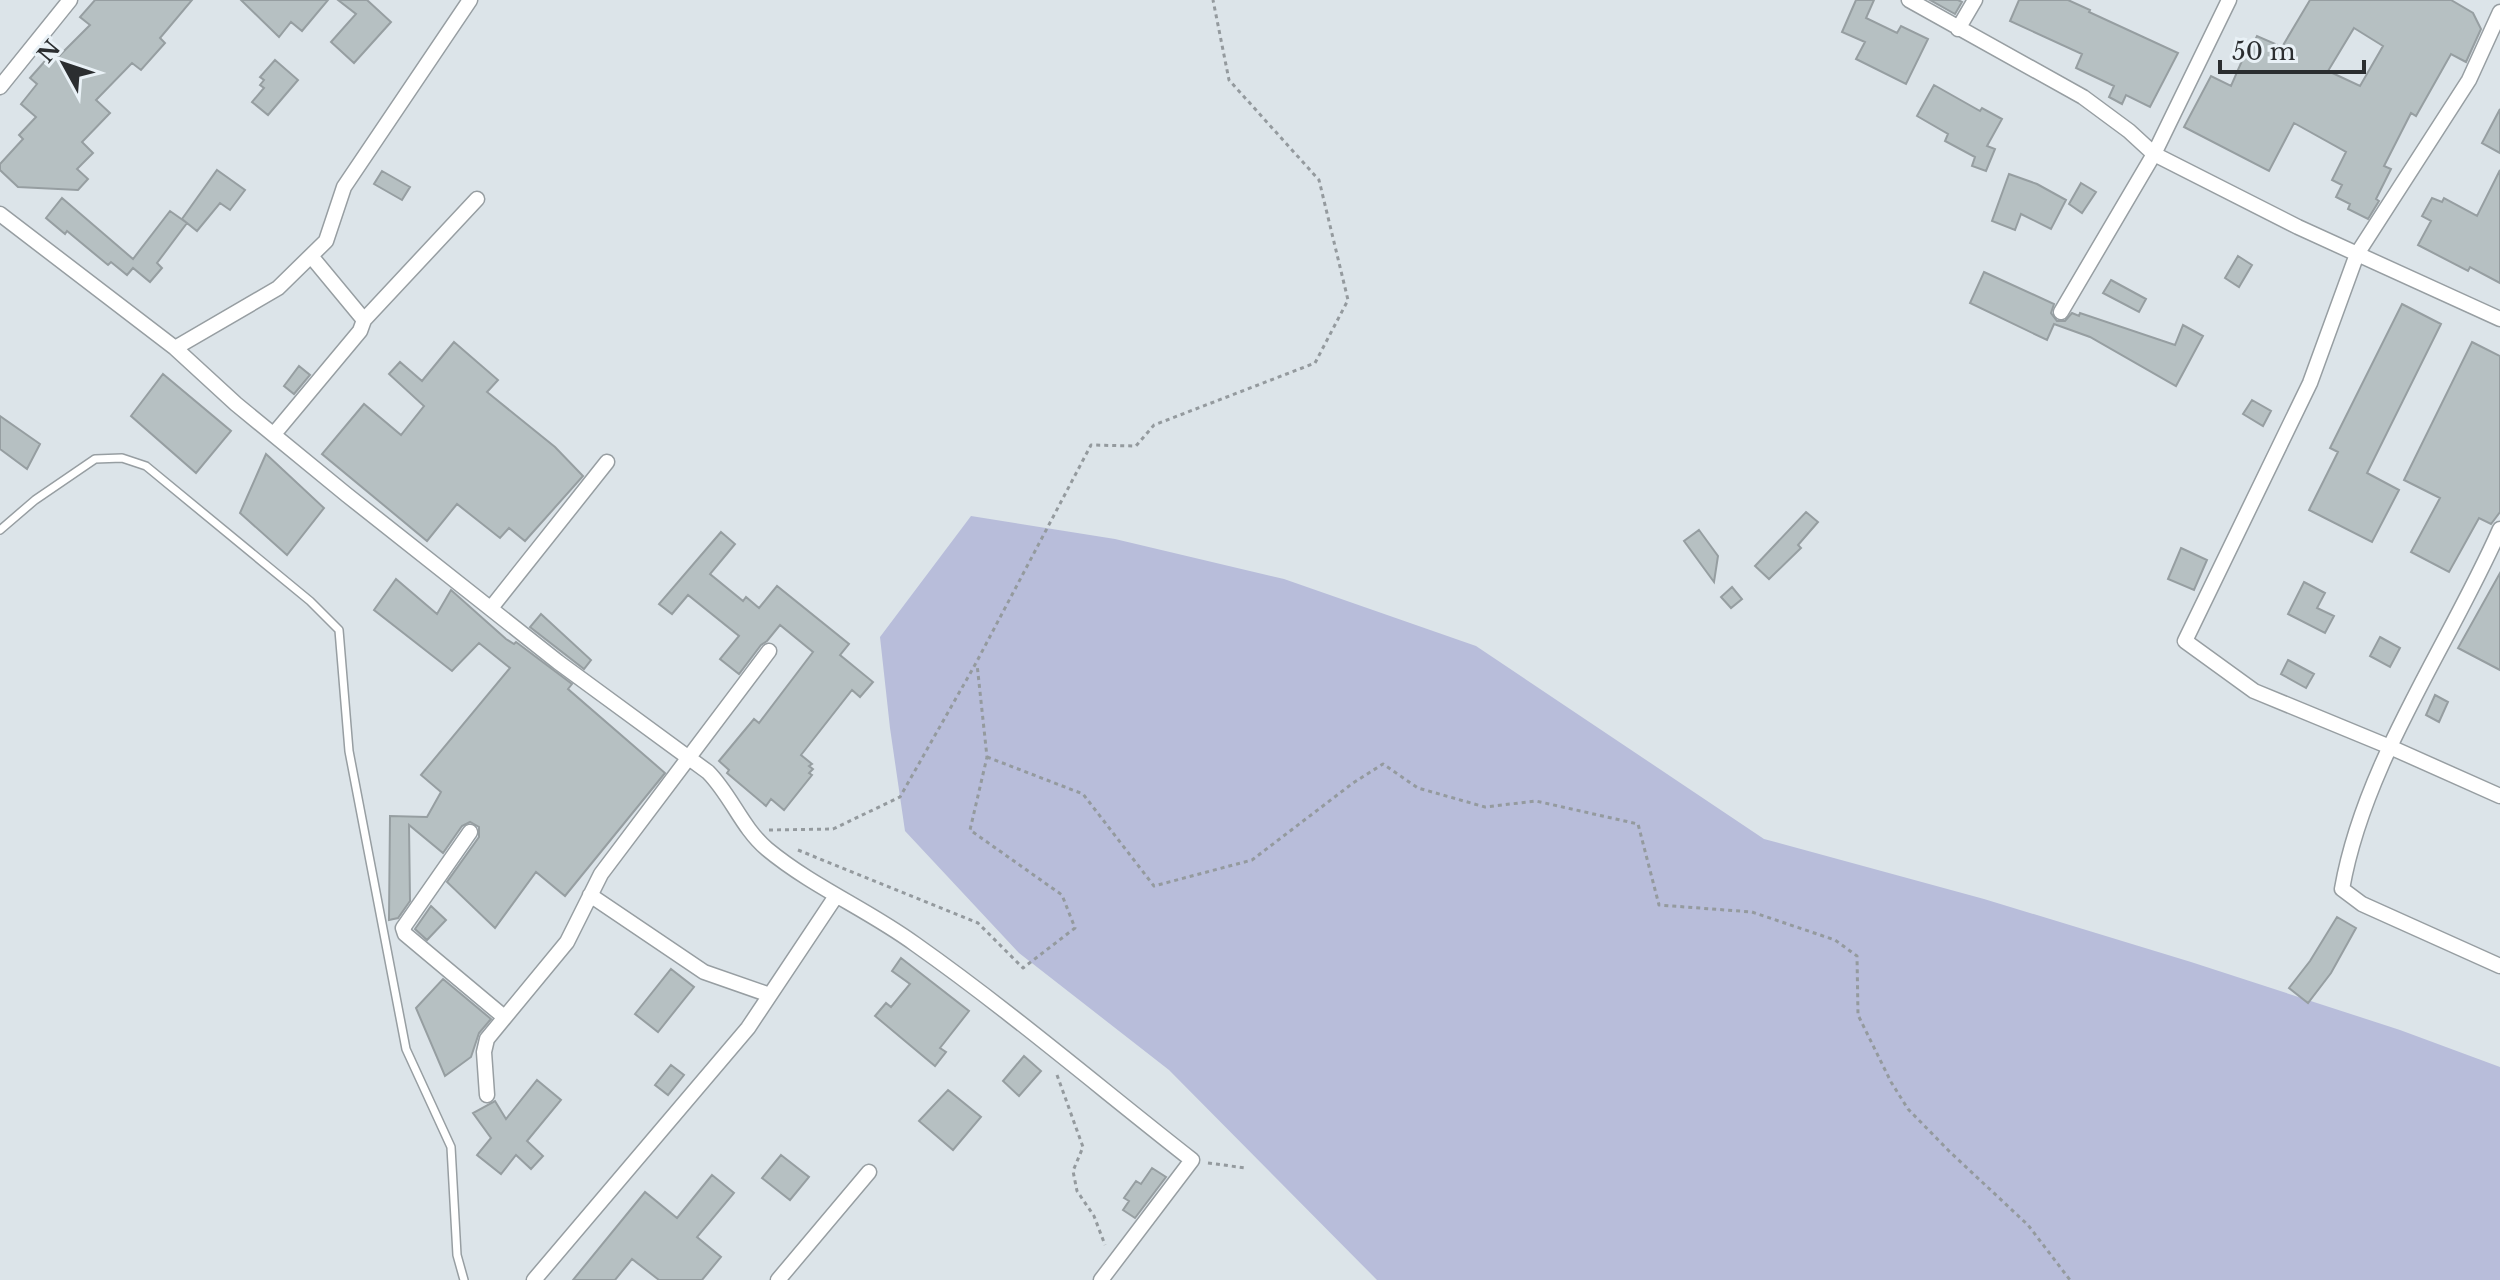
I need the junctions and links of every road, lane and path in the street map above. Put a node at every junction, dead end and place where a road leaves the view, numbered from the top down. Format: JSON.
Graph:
{"nodes":[{"id":1,"x":70,"y":0,"type":"edge"},
{"id":2,"x":470,"y":0,"type":"edge"},
{"id":3,"x":1213,"y":0,"type":"edge"},
{"id":4,"x":1909,"y":0,"type":"edge"},
{"id":5,"x":1975,"y":0,"type":"edge"},
{"id":6,"x":2229,"y":0,"type":"edge"},
{"id":7,"x":2500,"y":12,"type":"edge"},
{"id":8,"x":1958,"y":29,"type":"junction"},
{"id":9,"x":0,"y":87,"type":"edge"},
{"id":10,"x":2154,"y":154,"type":"junction"},
{"id":11,"x":477,"y":199,"type":"dead end"},
{"id":12,"x":0,"y":214,"type":"edge"},
{"id":13,"x":2357,"y":254,"type":"junction"},
{"id":14,"x":311,"y":256,"type":"junction"},
{"id":15,"x":2061,"y":312,"type":"dead end"},
{"id":16,"x":2500,"y":319,"type":"edge"},
{"id":17,"x":364,"y":320,"type":"junction"},
{"id":18,"x":175,"y":348,"type":"junction"},
{"id":19,"x":274,"y":434,"type":"junction"},
{"id":20,"x":607,"y":462,"type":"dead end"},
{"id":21,"x":2500,"y":529,"type":"edge"},
{"id":22,"x":0,"y":530,"type":"edge"},
{"id":23,"x":491,"y":608,"type":"junction"},
{"id":24,"x":769,"y":651,"type":"dead end"},
{"id":25,"x":976,"y":663,"type":"junction"},
{"id":26,"x":2390,"y":747,"type":"junction"},
{"id":27,"x":689,"y":757,"type":"junction"},
{"id":28,"x":987,"y":757,"type":"junction"},
{"id":29,"x":2500,"y":796,"type":"edge"},
{"id":30,"x":750,"y":830,"type":"junction"},
{"id":31,"x":470,"y":832,"type":"dead end"},
{"id":32,"x":792,"y":847,"type":"dead end"},
{"id":33,"x":590,"y":895,"type":"junction"},
{"id":34,"x":836,"y":896,"type":"junction"},
{"id":35,"x":2500,"y":966,"type":"edge"},
{"id":36,"x":770,"y":995,"type":"junction"},
{"id":37,"x":503,"y":1016,"type":"junction"},
{"id":38,"x":1057,"y":1074,"type":"dead end"},
{"id":39,"x":487,"y":1095,"type":"dead end"},
{"id":40,"x":1192,"y":1160,"type":"junction"},
{"id":41,"x":1246,"y":1168,"type":"dead end"},
{"id":42,"x":869,"y":1172,"type":"dead end"},
{"id":43,"x":1106,"y":1246,"type":"dead end"},
{"id":44,"x":464,"y":1280,"type":"edge"},
{"id":45,"x":534,"y":1280,"type":"edge"},
{"id":46,"x":778,"y":1280,"type":"edge"},
{"id":47,"x":1101,"y":1280,"type":"edge"},
{"id":48,"x":2070,"y":1280,"type":"edge"}],
"edges":[{"from":1,"to":9,"type":"street"},
{"from":2,"to":14,"type":"street"},
{"from":3,"to":25,"type":"path"},
{"from":4,"to":8,"type":"street"},
{"from":5,"to":8,"type":"street"},
{"from":6,"to":10,"type":"street"},
{"from":7,"to":13,"type":"street"},
{"from":8,"to":10,"type":"street"},
{"from":10,"to":13,"type":"street"},
{"from":10,"to":15,"type":"street"},
{"from":11,"to":17,"type":"street"},
{"from":12,"to":18,"type":"street"},
{"from":13,"to":16,"type":"street"},
{"from":13,"to":26,"type":"street"},
{"from":14,"to":17,"type":"street"},
{"from":14,"to":18,"type":"street"},
{"from":17,"to":19,"type":"street"},
{"from":18,"to":19,"type":"street"},
{"from":19,"to":23,"type":"street"},
{"from":20,"to":23,"type":"street"},
{"from":21,"to":26,"type":"street"},
{"from":22,"to":44,"type":"lane"},
{"from":23,"to":27,"type":"street"},
{"from":24,"to":27,"type":"street"},
{"from":25,"to":28,"type":"path"},
{"from":25,"to":30,"type":"path"},
{"from":26,"to":29,"type":"street"},
{"from":26,"to":35,"type":"street"},
{"from":27,"to":30,"type":"street"},
{"from":27,"to":33,"type":"street"},
{"from":28,"to":32,"type":"path"},
{"from":28,"to":48,"type":"path"},
{"from":30,"to":34,"type":"street"},
{"from":31,"to":37,"type":"street"},
{"from":33,"to":36,"type":"street"},
{"from":33,"to":37,"type":"street"},
{"from":34,"to":36,"type":"street"},
{"from":34,"to":40,"type":"street"},
{"from":36,"to":45,"type":"street"},
{"from":37,"to":39,"type":"street"},
{"from":38,"to":43,"type":"path"},
{"from":40,"to":41,"type":"path"},
{"from":40,"to":47,"type":"street"},
{"from":42,"to":46,"type":"street"}]}
